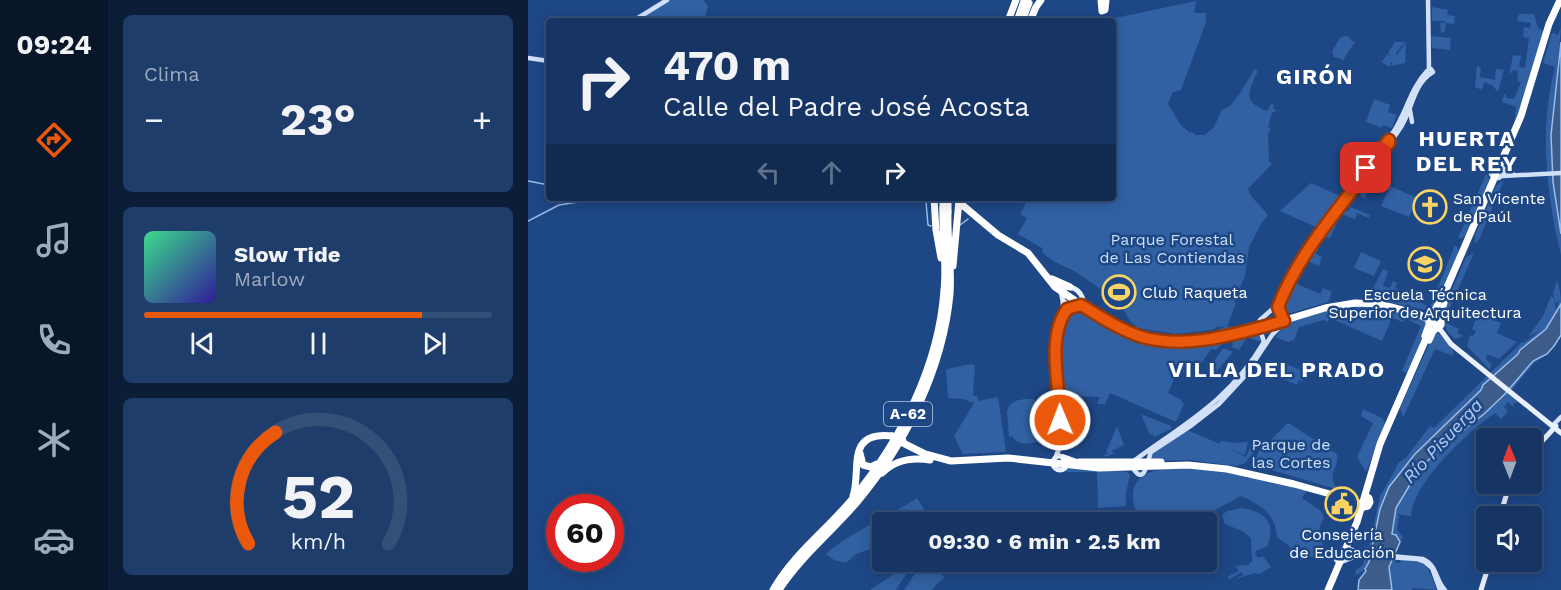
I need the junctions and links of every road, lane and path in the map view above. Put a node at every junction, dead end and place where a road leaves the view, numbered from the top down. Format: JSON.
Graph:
{"nodes":[{"id":1,"x":667,"y":0,"type":"edge"},
{"id":2,"x":1042,"y":0,"type":"edge"},
{"id":3,"x":1428,"y":0,"type":"edge"},
{"id":4,"x":1560,"y":1,"type":"edge"},
{"id":5,"x":1021,"y":2,"type":"edge"},
{"id":6,"x":638,"y":18,"type":"edge"},
{"id":7,"x":1010,"y":18,"type":"edge"},
{"id":8,"x":1018,"y":18,"type":"edge"},
{"id":9,"x":1022,"y":18,"type":"edge"},
{"id":10,"x":1031,"y":18,"type":"edge"},
{"id":11,"x":528,"y":58,"type":"edge"},
{"id":12,"x":546,"y":61,"type":"edge"},
{"id":13,"x":1409,"y":106,"type":"junction"},
{"id":14,"x":1399,"y":127,"type":"junction"},
{"id":15,"x":1390,"y":139,"type":"junction"},
{"id":16,"x":1366,"y":168,"type":"junction"},
{"id":17,"x":1499,"y":172,"type":"junction"},
{"id":18,"x":1561,"y":173,"type":"edge"},
{"id":19,"x":1349,"y":195,"type":"junction"},
{"id":20,"x":1343,"y":198,"type":"junction"},
{"id":21,"x":934,"y":201,"type":"edge"},
{"id":22,"x":943,"y":201,"type":"edge"},
{"id":23,"x":947,"y":201,"type":"edge"},
{"id":24,"x":961,"y":201,"type":"edge"},
{"id":25,"x":962,"y":201,"type":"edge"},
{"id":26,"x":962,"y":201,"type":"edge"},
{"id":27,"x":945,"y":210,"type":"junction"},
{"id":28,"x":977,"y":217,"type":"junction"},
{"id":29,"x":957,"y":224,"type":"junction"},
{"id":30,"x":1319,"y":231,"type":"junction"},
{"id":31,"x":1471,"y":232,"type":"junction"},
{"id":32,"x":1465,"y":240,"type":"dead end"},
{"id":33,"x":1308,"y":244,"type":"junction"},
{"id":34,"x":1301,"y":262,"type":"junction"},
{"id":35,"x":950,"y":274,"type":"junction"},
{"id":36,"x":1454,"y":275,"type":"junction"},
{"id":37,"x":1289,"y":277,"type":"junction"},
{"id":38,"x":945,"y":281,"type":"junction"},
{"id":39,"x":1062,"y":292,"type":"junction"},
{"id":40,"x":1082,"y":304,"type":"junction"},
{"id":41,"x":1072,"y":307,"type":"junction"},
{"id":42,"x":1440,"y":307,"type":"dead end"},
{"id":43,"x":1064,"y":314,"type":"junction"},
{"id":44,"x":1267,"y":314,"type":"junction"},
{"id":45,"x":1430,"y":317,"type":"junction"},
{"id":46,"x":1282,"y":318,"type":"junction"},
{"id":47,"x":1440,"y":324,"type":"junction"},
{"id":48,"x":1260,"y":327,"type":"junction"},
{"id":49,"x":1276,"y":330,"type":"junction"},
{"id":50,"x":1428,"y":334,"type":"dead end"},
{"id":51,"x":1415,"y":366,"type":"junction"},
{"id":52,"x":1484,"y":369,"type":"junction"},
{"id":53,"x":1561,"y":419,"type":"edge"},
{"id":54,"x":1556,"y":428,"type":"edge"},
{"id":55,"x":892,"y":437,"type":"junction"},
{"id":56,"x":1542,"y":441,"type":"edge"},
{"id":57,"x":903,"y":442,"type":"junction"},
{"id":58,"x":1059,"y":447,"type":"junction"},
{"id":59,"x":888,"y":450,"type":"junction"},
{"id":60,"x":1014,"y":459,"type":"junction"},
{"id":61,"x":1053,"y":461,"type":"junction"},
{"id":62,"x":1067,"y":462,"type":"junction"},
{"id":63,"x":1135,"y":462,"type":"junction"},
{"id":64,"x":1244,"y":465,"type":"dead end"},
{"id":65,"x":1147,"y":466,"type":"junction"},
{"id":66,"x":1235,"y":467,"type":"junction"},
{"id":67,"x":875,"y":478,"type":"junction"},
{"id":68,"x":1363,"y":499,"type":"junction"},
{"id":69,"x":840,"y":513,"type":"junction"},
{"id":70,"x":1349,"y":549,"type":"junction"},
{"id":71,"x":1361,"y":554,"type":"junction"},
{"id":72,"x":1404,"y":557,"type":"junction"},
{"id":73,"x":1343,"y":563,"type":"junction"},
{"id":74,"x":1486,"y":572,"type":"edge"},
{"id":75,"x":772,"y":590,"type":"edge"},
{"id":76,"x":779,"y":590,"type":"edge"},
{"id":77,"x":1329,"y":590,"type":"edge"},
{"id":78,"x":1440,"y":590,"type":"edge"},
{"id":79,"x":1445,"y":590,"type":"edge"},
{"id":80,"x":1480,"y":590,"type":"edge"}],
"edges":[{"from":1,"to":6,"type":"main road"},
{"from":2,"to":5,"type":"highway"},
{"from":2,"to":10,"type":"highway"},
{"from":3,"to":13,"type":"main road"},
{"from":4,"to":17,"type":"highway"},
{"from":5,"to":7,"type":"highway"},
{"from":5,"to":8,"type":"highway"},
{"from":5,"to":9,"type":"highway"},
{"from":11,"to":12,"type":"main road"},
{"from":13,"to":14,"type":"main road"},
{"from":13,"to":14,"type":"main road"},
{"from":13,"to":14,"type":"main road"},
{"from":14,"to":15,"type":"main road"},
{"from":15,"to":16,"type":"main road"},
{"from":15,"to":19,"type":"main road"},
{"from":16,"to":19,"type":"main road"},
{"from":16,"to":20,"type":"main road"},
{"from":17,"to":18,"type":"main road"},
{"from":17,"to":31,"type":"highway"},
{"from":17,"to":36,"type":"highway"},
{"from":19,"to":20,"type":"main road"},
{"from":19,"to":30,"type":"main road"},
{"from":20,"to":30,"type":"main road"},
{"from":21,"to":38,"type":"highway"},
{"from":22,"to":27,"type":"highway","number":"A-62","bridge":true},
{"from":23,"to":27,"type":"highway","number":"A-62","bridge":true},
{"from":24,"to":29,"type":"highway"},
{"from":25,"to":28,"type":"highway"},
{"from":26,"to":39,"type":"highway"},
{"from":27,"to":35,"type":"highway","number":"A-62"},
{"from":27,"to":38,"type":"highway","number":"A-62"},
{"from":28,"to":29,"type":"highway"},
{"from":28,"to":39,"type":"highway"},
{"from":29,"to":35,"type":"highway"},
{"from":30,"to":33,"type":"main road"},
{"from":30,"to":34,"type":"main road"},
{"from":31,"to":32,"type":"highway"},
{"from":31,"to":36,"type":"highway"},
{"from":33,"to":34,"type":"main road"},
{"from":33,"to":37,"type":"main road"},
{"from":34,"to":37,"type":"main road"},
{"from":34,"to":46,"type":"main road"},
{"from":35,"to":67,"type":"highway","number":"A-62"},
{"from":36,"to":42,"type":"highway"},
{"from":36,"to":45,"type":"highway"},
{"from":36,"to":47,"type":"highway"},
{"from":37,"to":44,"type":"main road"},
{"from":38,"to":59,"type":"highway","number":"A-62"},
{"from":39,"to":40,"type":"highway"},
{"from":39,"to":41,"type":"main road"},
{"from":39,"to":43,"type":"main road"},
{"from":40,"to":41,"type":"main road"},
{"from":40,"to":48,"type":"highway"},
{"from":41,"to":43,"type":"main road"},
{"from":43,"to":58,"type":"main road"},
{"from":44,"to":46,"type":"main road"},
{"from":44,"to":48,"type":"main road"},
{"from":45,"to":46,"type":"highway"},
{"from":45,"to":47,"type":"highway"},
{"from":45,"to":51,"type":"highway"},
{"from":46,"to":48,"type":"highway"},
{"from":46,"to":49,"type":"main road"},
{"from":47,"to":51,"type":"highway"},
{"from":47,"to":52,"type":"main road"},
{"from":47,"to":52,"type":"main road"},
{"from":48,"to":49,"type":"main road"},
{"from":48,"to":63,"type":"main road"},
{"from":49,"to":65,"type":"main road"},
{"from":50,"to":51,"type":"highway"},
{"from":51,"to":68,"type":"highway"},
{"from":51,"to":68,"type":"highway"},
{"from":52,"to":54,"type":"main road"},
{"from":53,"to":54,"type":"main road"},
{"from":54,"to":56,"type":"main road"},
{"from":55,"to":57,"type":"highway","bridge":true},
{"from":55,"to":59,"type":"highway"},
{"from":55,"to":69,"type":"highway"},
{"from":57,"to":60,"type":"highway"},
{"from":57,"to":61,"type":"highway"},
{"from":58,"to":61,"type":"main road"},
{"from":58,"to":62,"type":"main road"},
{"from":59,"to":69,"type":"highway","number":"A-62"},
{"from":60,"to":61,"type":"highway"},
{"from":60,"to":67,"type":"highway"},
{"from":61,"to":62,"type":"highway"},
{"from":62,"to":63,"type":"highway"},
{"from":63,"to":65,"type":"highway"},
{"from":63,"to":65,"type":"main road"},
{"from":64,"to":66,"type":"highway"},
{"from":65,"to":66,"type":"highway"},
{"from":65,"to":68,"type":"highway"},
{"from":66,"to":68,"type":"highway"},
{"from":67,"to":76,"type":"highway","number":"A-62"},
{"from":68,"to":70,"type":"highway"},
{"from":69,"to":75,"type":"highway","number":"A-62"},
{"from":70,"to":71,"type":"main road"},
{"from":70,"to":73,"type":"highway"},
{"from":70,"to":73,"type":"main road"},
{"from":71,"to":72,"type":"main road"},
{"from":71,"to":73,"type":"main road"},
{"from":72,"to":78,"type":"main road"},
{"from":72,"to":79,"type":"main road"},
{"from":73,"to":77,"type":"highway"},
{"from":74,"to":80,"type":"main road"}]}
